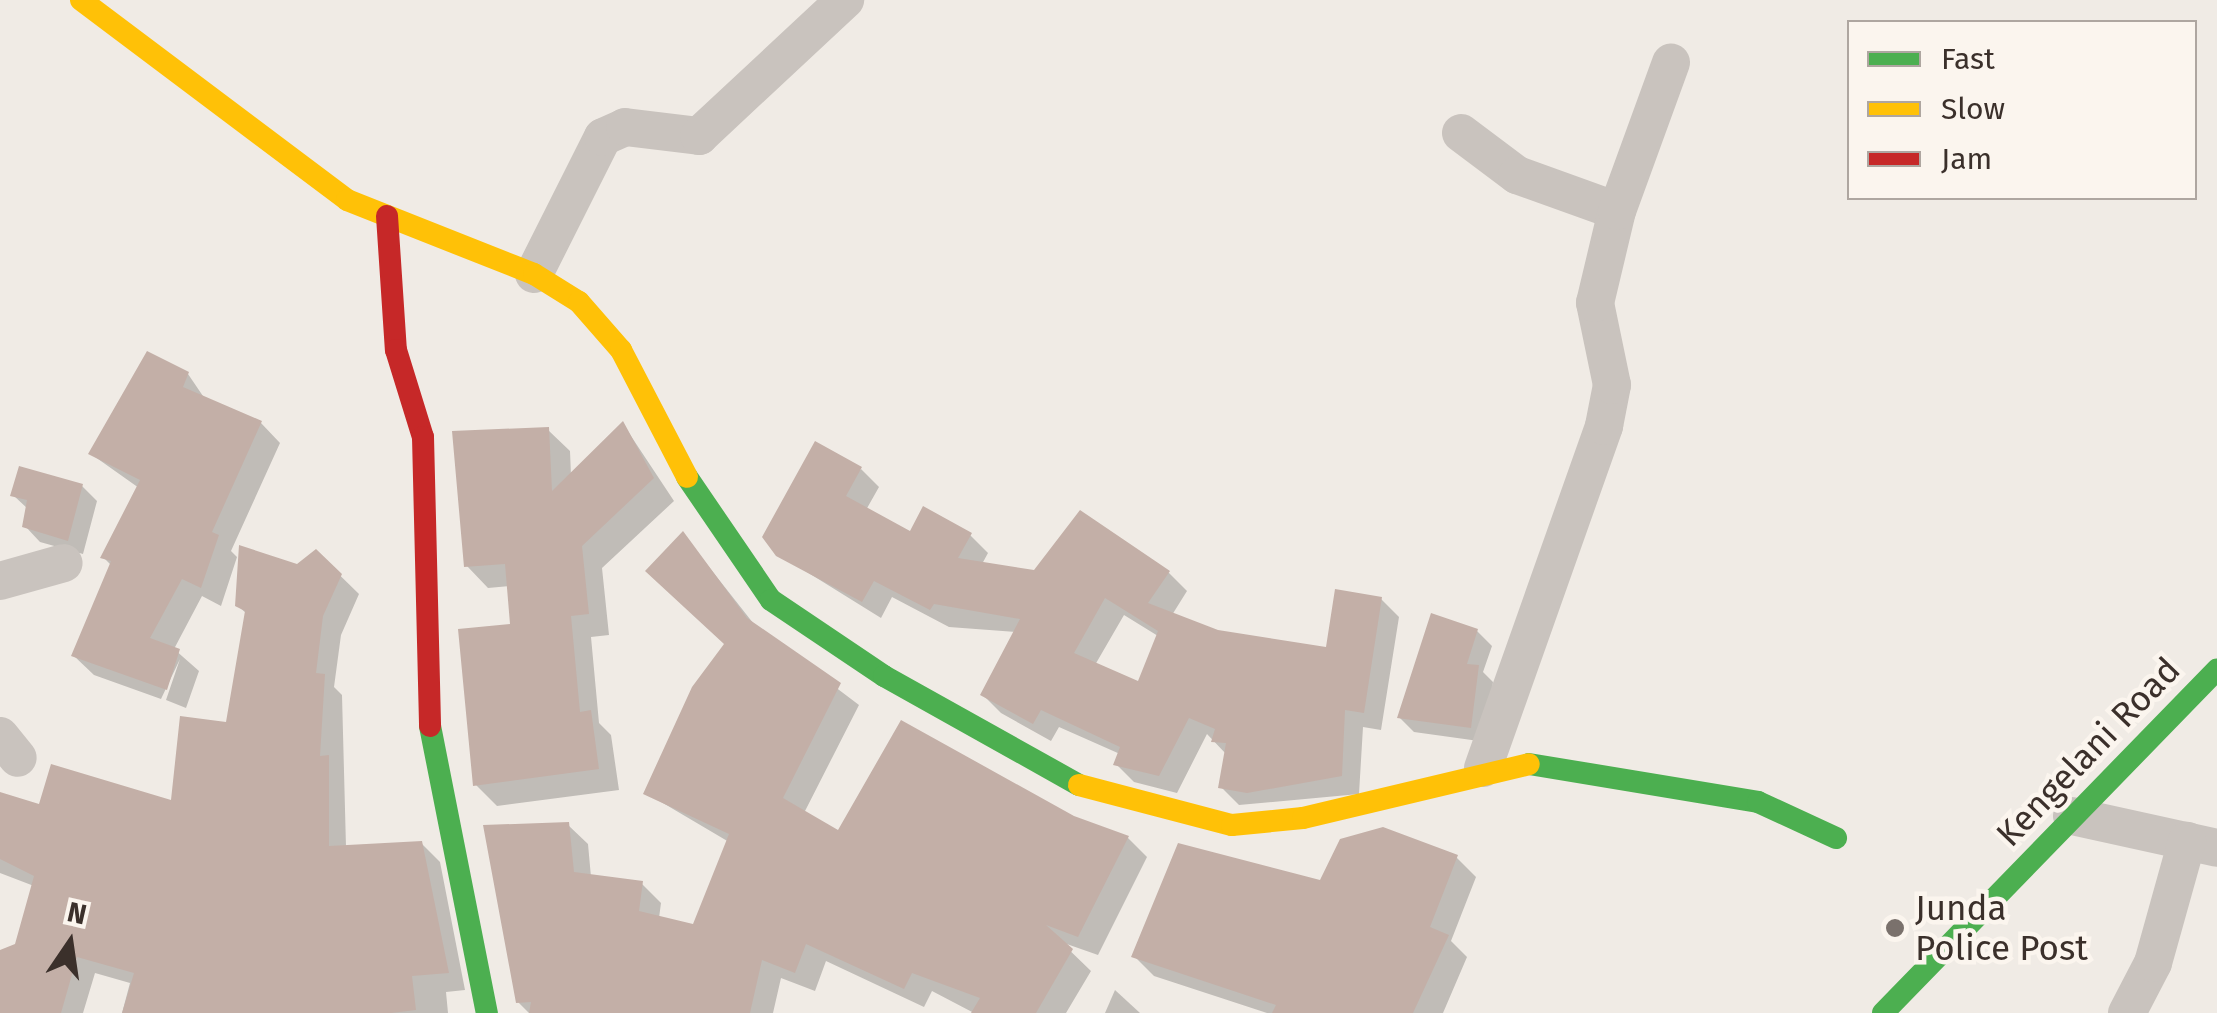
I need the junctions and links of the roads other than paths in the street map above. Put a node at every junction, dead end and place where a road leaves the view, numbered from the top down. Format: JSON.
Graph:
{"nodes":[{"id":1,"x":81,"y":0,"type":"edge"},
{"id":2,"x":845,"y":0,"type":"edge"},
{"id":3,"x":1671,"y":63,"type":"dead end"},
{"id":4,"x":1462,"y":133,"type":"dead end"},
{"id":5,"x":1617,"y":211,"type":"junction"},
{"id":6,"x":387,"y":216,"type":"junction"},
{"id":7,"x":534,"y":274,"type":"junction"},
{"id":8,"x":64,"y":563,"type":"dead end"},
{"id":9,"x":0,"y":581,"type":"edge"},
{"id":10,"x":2217,"y":669,"type":"edge"},
{"id":11,"x":1483,"y":768,"type":"junction"},
{"id":12,"x":2072,"y":816,"type":"junction"},
{"id":13,"x":1836,"y":838,"type":"dead end"},
{"id":14,"x":2202,"y":845,"type":"edge"},
{"id":15,"x":487,"y":1013,"type":"edge"},
{"id":16,"x":1883,"y":1013,"type":"edge"},
{"id":17,"x":2127,"y":1013,"type":"edge"}],
"edges":[{"from":1,"to":6,"type":"street"},
{"from":2,"to":7,"type":"street"},
{"from":3,"to":5,"type":"street"},
{"from":4,"to":5,"type":"street"},
{"from":5,"to":11,"type":"street"},
{"from":6,"to":7,"type":"street"},
{"from":6,"to":15,"type":"street"},
{"from":7,"to":11,"type":"street"},
{"from":8,"to":9,"type":"street"},
{"from":10,"to":12,"type":"street","name":"Kengelani Road"},
{"from":11,"to":13,"type":"street"},
{"from":12,"to":14,"type":"street"},
{"from":12,"to":16,"type":"street","name":"Kengelani Road"},
{"from":14,"to":17,"type":"street"}]}
